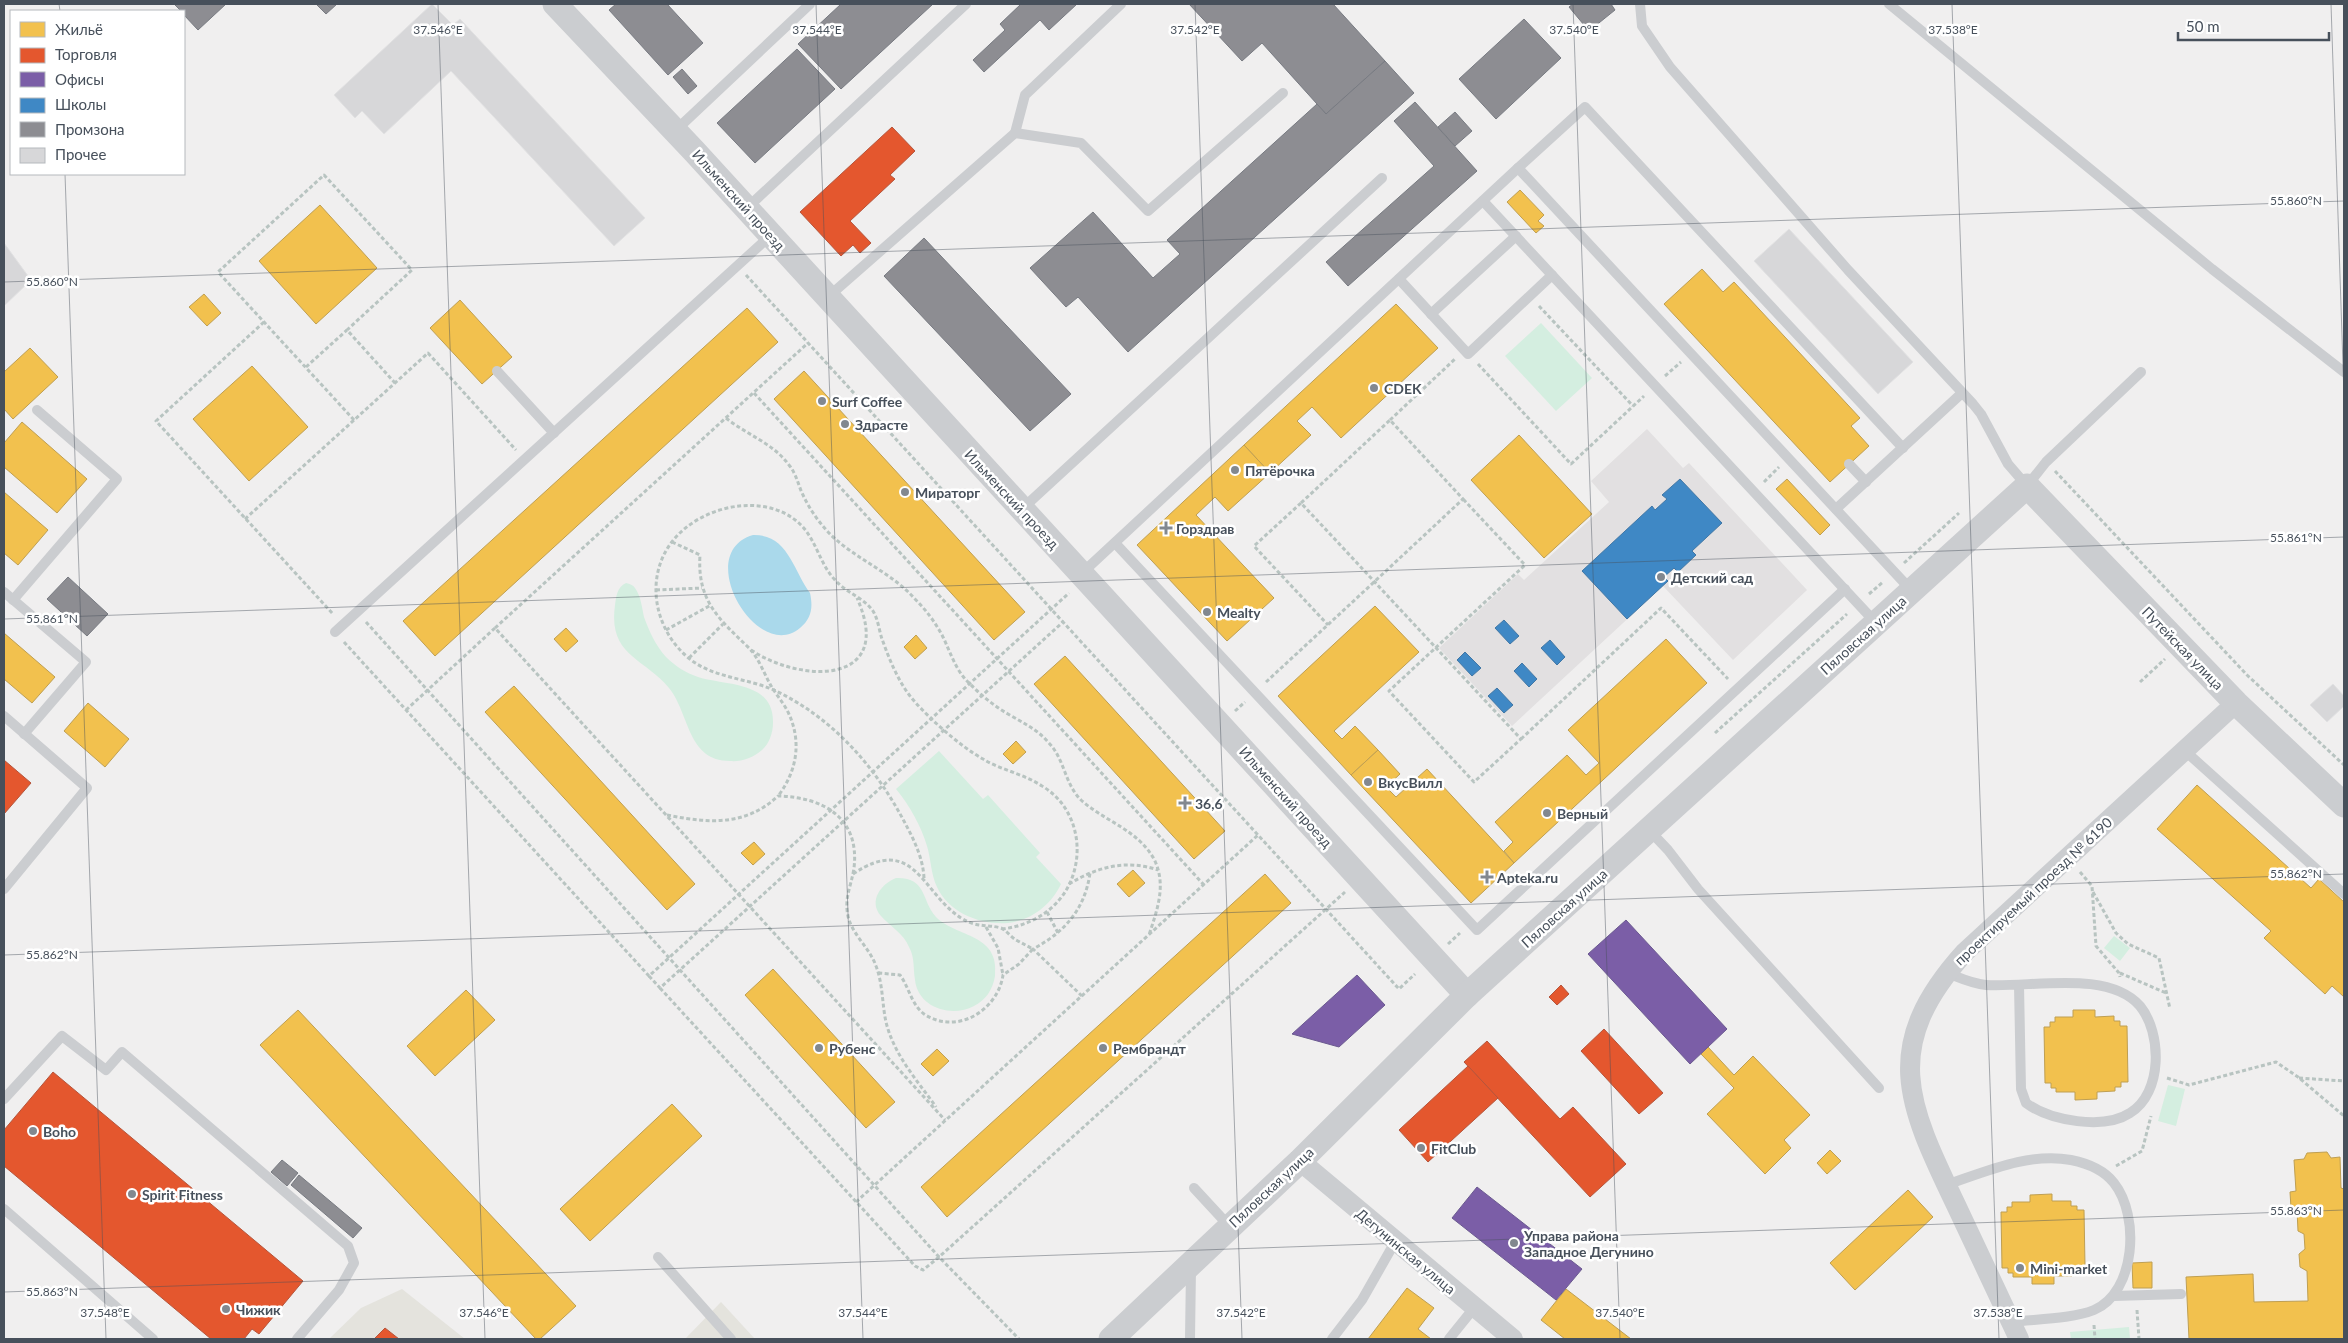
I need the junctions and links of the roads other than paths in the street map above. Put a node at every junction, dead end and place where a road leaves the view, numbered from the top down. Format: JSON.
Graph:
{"nodes":[{"id":1,"x":555,"y":4,"type":"edge"},
{"id":2,"x":810,"y":4,"type":"edge"},
{"id":3,"x":966,"y":4,"type":"edge"},
{"id":4,"x":1121,"y":4,"type":"edge"},
{"id":5,"x":1640,"y":4,"type":"edge"},
{"id":6,"x":1889,"y":4,"type":"edge"},
{"id":7,"x":1283,"y":92,"type":"dead end"},
{"id":8,"x":675,"y":131,"type":"junction"},
{"id":9,"x":1016,"y":133,"type":"junction"},
{"id":10,"x":1518,"y":168,"type":"junction"},
{"id":11,"x":1382,"y":178,"type":"dead end"},
{"id":12,"x":1483,"y":201,"type":"junction"},
{"id":13,"x":747,"y":208,"type":"junction"},
{"id":14,"x":771,"y":235,"type":"junction"},
{"id":15,"x":1516,"y":236,"type":"junction"},
{"id":16,"x":1552,"y":275,"type":"junction"},
{"id":17,"x":1399,"y":279,"type":"junction"},
{"id":18,"x":828,"y":296,"type":"junction"},
{"id":19,"x":1431,"y":314,"type":"junction"},
{"id":20,"x":497,"y":371,"type":"dead end"},
{"id":21,"x":2140,"y":372,"type":"dead end"},
{"id":22,"x":2344,"y":372,"type":"edge"},
{"id":23,"x":1962,"y":392,"type":"junction"},
{"id":24,"x":37,"y":410,"type":"dead end"},
{"id":25,"x":554,"y":433,"type":"junction"},
{"id":26,"x":1903,"y":448,"type":"junction"},
{"id":27,"x":1849,"y":464,"type":"dead end"},
{"id":28,"x":1866,"y":482,"type":"junction"},
{"id":29,"x":2027,"y":486,"type":"junction"},
{"id":30,"x":1022,"y":509,"type":"junction"},
{"id":31,"x":1836,"y":509,"type":"junction"},
{"id":32,"x":1115,"y":543,"type":"junction"},
{"id":33,"x":1083,"y":576,"type":"junction"},
{"id":34,"x":1845,"y":589,"type":"junction"},
{"id":35,"x":1912,"y":590,"type":"junction"},
{"id":36,"x":4,"y":592,"type":"edge"},
{"id":37,"x":13,"y":600,"type":"junction"},
{"id":38,"x":1876,"y":623,"type":"junction"},
{"id":39,"x":339,"y":629,"type":"road end"},
{"id":40,"x":2236,"y":703,"type":"junction"},
{"id":41,"x":4,"y":716,"type":"edge"},
{"id":42,"x":24,"y":734,"type":"junction"},
{"id":43,"x":2184,"y":750,"type":"junction"},
{"id":44,"x":2344,"y":805,"type":"edge"},
{"id":45,"x":1649,"y":830,"type":"junction"},
{"id":46,"x":4,"y":889,"type":"edge"},
{"id":47,"x":2344,"y":894,"type":"edge"},
{"id":48,"x":1947,"y":973,"type":"junction"},
{"id":49,"x":2019,"y":985,"type":"junction"},
{"id":50,"x":1468,"y":995,"type":"junction"},
{"id":51,"x":1879,"y":1088,"type":"dead end"},
{"id":52,"x":4,"y":1099,"type":"edge"},
{"id":53,"x":1300,"y":1161,"type":"junction"},
{"id":54,"x":1946,"y":1185,"type":"junction"},
{"id":55,"x":1194,"y":1188,"type":"dead end"},
{"id":56,"x":4,"y":1209,"type":"edge"},
{"id":57,"x":1230,"y":1227,"type":"junction"},
{"id":58,"x":1396,"y":1242,"type":"junction"},
{"id":59,"x":658,"y":1257,"type":"dead end"},
{"id":60,"x":1191,"y":1264,"type":"junction"},
{"id":61,"x":2181,"y":1294,"type":"dead end"},
{"id":62,"x":2114,"y":1296,"type":"junction"},
{"id":63,"x":1474,"y":1308,"type":"junction"},
{"id":64,"x":2015,"y":1330,"type":"edge"},
{"id":65,"x":152,"y":1339,"type":"edge"},
{"id":66,"x":297,"y":1339,"type":"edge"},
{"id":67,"x":731,"y":1339,"type":"edge"},
{"id":68,"x":1111,"y":1339,"type":"edge"},
{"id":69,"x":1190,"y":1339,"type":"edge"},
{"id":70,"x":1332,"y":1339,"type":"edge"},
{"id":71,"x":1449,"y":1339,"type":"edge"},
{"id":72,"x":1513,"y":1339,"type":"edge"}],
"edges":[{"from":1,"to":8,"type":"street","name":"Ильменский проезд"},
{"from":2,"to":8,"type":"lane"},
{"from":3,"to":13,"type":"lane"},
{"from":4,"to":9,"type":"lane"},
{"from":5,"to":23,"type":"lane"},
{"from":6,"to":22,"type":"lane"},
{"from":7,"to":9,"type":"lane"},
{"from":8,"to":13,"type":"street","name":"Ильменский проезд"},
{"from":9,"to":18,"type":"lane"},
{"from":10,"to":12,"type":"lane"},
{"from":10,"to":26,"type":"lane"},
{"from":10,"to":31,"type":"lane"},
{"from":11,"to":30,"type":"lane"},
{"from":12,"to":15,"type":"lane"},
{"from":12,"to":17,"type":"lane"},
{"from":13,"to":14,"type":"street","name":"Ильменский проезд"},
{"from":14,"to":18,"type":"street","name":"Ильменский проезд"},
{"from":14,"to":25,"type":"lane"},
{"from":15,"to":16,"type":"lane"},
{"from":15,"to":19,"type":"lane"},
{"from":16,"to":19,"type":"lane"},
{"from":16,"to":34,"type":"lane"},
{"from":17,"to":19,"type":"lane"},
{"from":17,"to":32,"type":"lane"},
{"from":18,"to":30,"type":"street","name":"Ильменский проезд"},
{"from":20,"to":25,"type":"lane"},
{"from":21,"to":29,"type":"lane"},
{"from":23,"to":26,"type":"lane"},
{"from":23,"to":29,"type":"lane"},
{"from":24,"to":37,"type":"lane"},
{"from":25,"to":39,"type":"lane"},
{"from":26,"to":28,"type":"lane"},
{"from":27,"to":28,"type":"lane"},
{"from":28,"to":31,"type":"lane"},
{"from":29,"to":35,"type":"street","name":"Пяловская улица"},
{"from":29,"to":40,"type":"street","name":"Путейская улица"},
{"from":30,"to":33,"type":"street","name":"Ильменский проезд"},
{"from":31,"to":35,"type":"lane"},
{"from":32,"to":33,"type":"lane"},
{"from":32,"to":34,"type":"lane"},
{"from":33,"to":50,"type":"street","name":"Ильменский проезд"},
{"from":34,"to":38,"type":"lane"},
{"from":35,"to":38,"type":"street","name":"Пяловская улица"},
{"from":36,"to":37,"type":"lane"},
{"from":37,"to":42,"type":"lane"},
{"from":38,"to":45,"type":"street","name":"Пяловская улица"},
{"from":40,"to":43,"type":"street","name":"проектируемый проезд № 6190"},
{"from":40,"to":44,"type":"street","name":"Путейская улица"},
{"from":41,"to":42,"type":"lane"},
{"from":42,"to":46,"type":"lane"},
{"from":43,"to":47,"type":"lane"},
{"from":43,"to":48,"type":"street","name":"проектируемый проезд № 6190"},
{"from":45,"to":50,"type":"street","name":"Пяловская улица"},
{"from":45,"to":51,"type":"lane"},
{"from":48,"to":49,"type":"lane"},
{"from":48,"to":54,"type":"street","name":"проектируемый проезд № 6190"},
{"from":49,"to":49,"type":"lane"},
{"from":50,"to":53,"type":"street","name":"Пяловская улица"},
{"from":52,"to":66,"type":"lane"},
{"from":53,"to":57,"type":"street","name":"Пяловская улица"},
{"from":53,"to":58,"type":"street","name":"Дегунинская улица"},
{"from":54,"to":62,"type":"lane"},
{"from":54,"to":64,"type":"street","name":"проектируемый проезд № 6190"},
{"from":55,"to":57,"type":"lane"},
{"from":56,"to":65,"type":"lane"},
{"from":57,"to":60,"type":"street","name":"Пяловская улица"},
{"from":58,"to":63,"type":"street","name":"Дегунинская улица"},
{"from":58,"to":70,"type":"lane"},
{"from":59,"to":67,"type":"lane"},
{"from":60,"to":68,"type":"street","name":"Пяловская улица"},
{"from":60,"to":69,"type":"lane"},
{"from":61,"to":62,"type":"lane"},
{"from":62,"to":64,"type":"lane"},
{"from":63,"to":71,"type":"lane"},
{"from":63,"to":72,"type":"street","name":"Дегунинская улица"}]}
